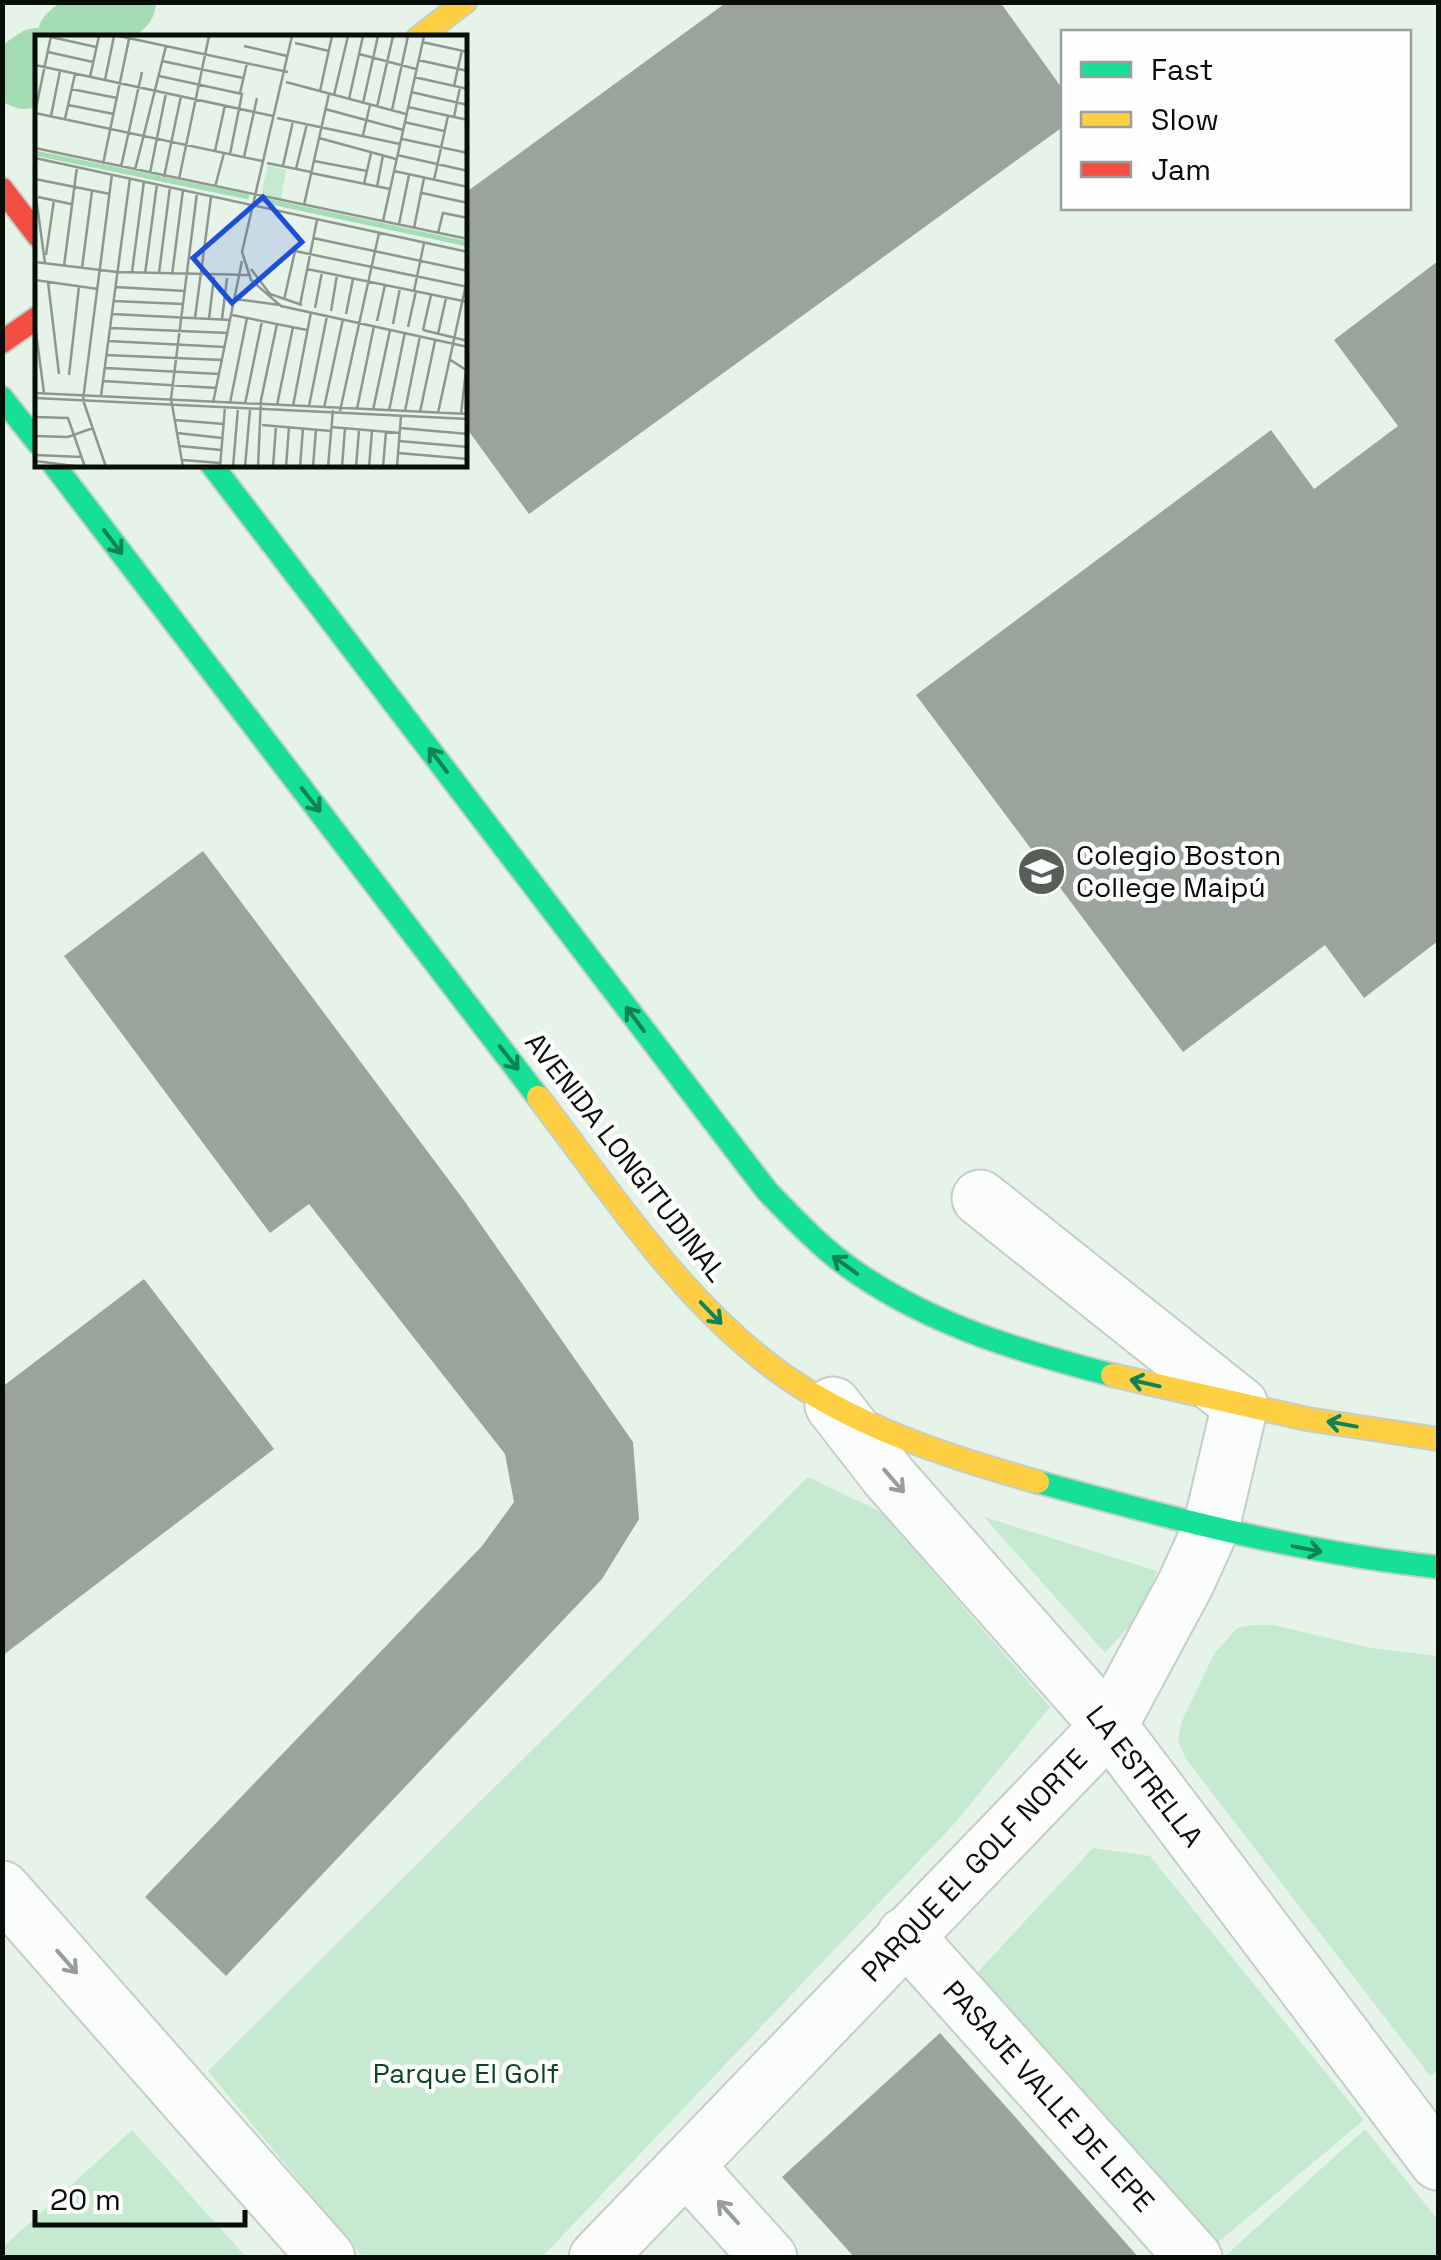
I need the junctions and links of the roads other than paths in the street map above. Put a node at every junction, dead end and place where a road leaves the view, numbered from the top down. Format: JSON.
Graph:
{"nodes":[{"id":1,"x":465,"y":2,"type":"edge"},
{"id":2,"x":422,"y":35,"type":"edge"},
{"id":3,"x":2,"y":189,"type":"edge"},
{"id":4,"x":35,"y":232,"type":"edge"},
{"id":5,"x":35,"y":319,"type":"edge"},
{"id":6,"x":2,"y":342,"type":"edge"},
{"id":7,"x":2,"y":398,"type":"edge"},
{"id":8,"x":35,"y":439,"type":"edge"},
{"id":9,"x":56,"y":468,"type":"edge"},
{"id":10,"x":214,"y":468,"type":"edge"},
{"id":11,"x":980,"y":1198,"type":"dead end"},
{"id":12,"x":833,"y":1405,"type":"junction"},
{"id":13,"x":1240,"y":1405,"type":"junction"},
{"id":14,"x":1438,"y":1440,"type":"edge"},
{"id":15,"x":1212,"y":1528,"type":"junction"},
{"id":16,"x":1438,"y":1567,"type":"edge"},
{"id":17,"x":1109,"y":1726,"type":"junction"},
{"id":18,"x":2,"y":1889,"type":"edge"},
{"id":19,"x":905,"y":1935,"type":"junction"},
{"id":20,"x":1430,"y":2135,"type":"edge"},
{"id":21,"x":686,"y":2166,"type":"junction"},
{"id":22,"x":327,"y":2258,"type":"edge"},
{"id":23,"x":598,"y":2258,"type":"edge"},
{"id":24,"x":769,"y":2258,"type":"edge"},
{"id":25,"x":1194,"y":2258,"type":"edge"}],
"edges":[{"from":1,"to":2,"type":"main road"},
{"from":3,"to":4,"type":"main road"},
{"from":5,"to":6,"type":"main road"},
{"from":7,"to":8,"type":"main road"},
{"from":9,"to":12,"type":"main road","name":"AVENIDA LONGITUDINAL","one_way":true},
{"from":13,"to":10,"type":"main road","one_way":true},
{"from":11,"to":13,"type":"street"},
{"from":12,"to":15,"type":"main road","name":"AVENIDA LONGITUDINAL"},
{"from":12,"to":17,"type":"street","name":"LA ESTRELLA","one_way":true},
{"from":14,"to":13,"type":"main road","one_way":true},
{"from":13,"to":15,"type":"street","name":"PARQUE EL GOLF NORTE"},
{"from":15,"to":16,"type":"main road","name":"AVENIDA LONGITUDINAL","one_way":true},
{"from":15,"to":17,"type":"street","name":"PARQUE EL GOLF NORTE"},
{"from":17,"to":19,"type":"street","name":"PARQUE EL GOLF NORTE"},
{"from":17,"to":20,"type":"street","name":"LA ESTRELLA"},
{"from":18,"to":22,"type":"street","one_way":true},
{"from":19,"to":21,"type":"street","name":"PARQUE EL GOLF NORTE"},
{"from":19,"to":25,"type":"street","name":"PASAJE VALLE DE LEPE"},
{"from":21,"to":23,"type":"street","name":"PARQUE EL GOLF NORTE"},
{"from":24,"to":21,"type":"street","one_way":true}]}
